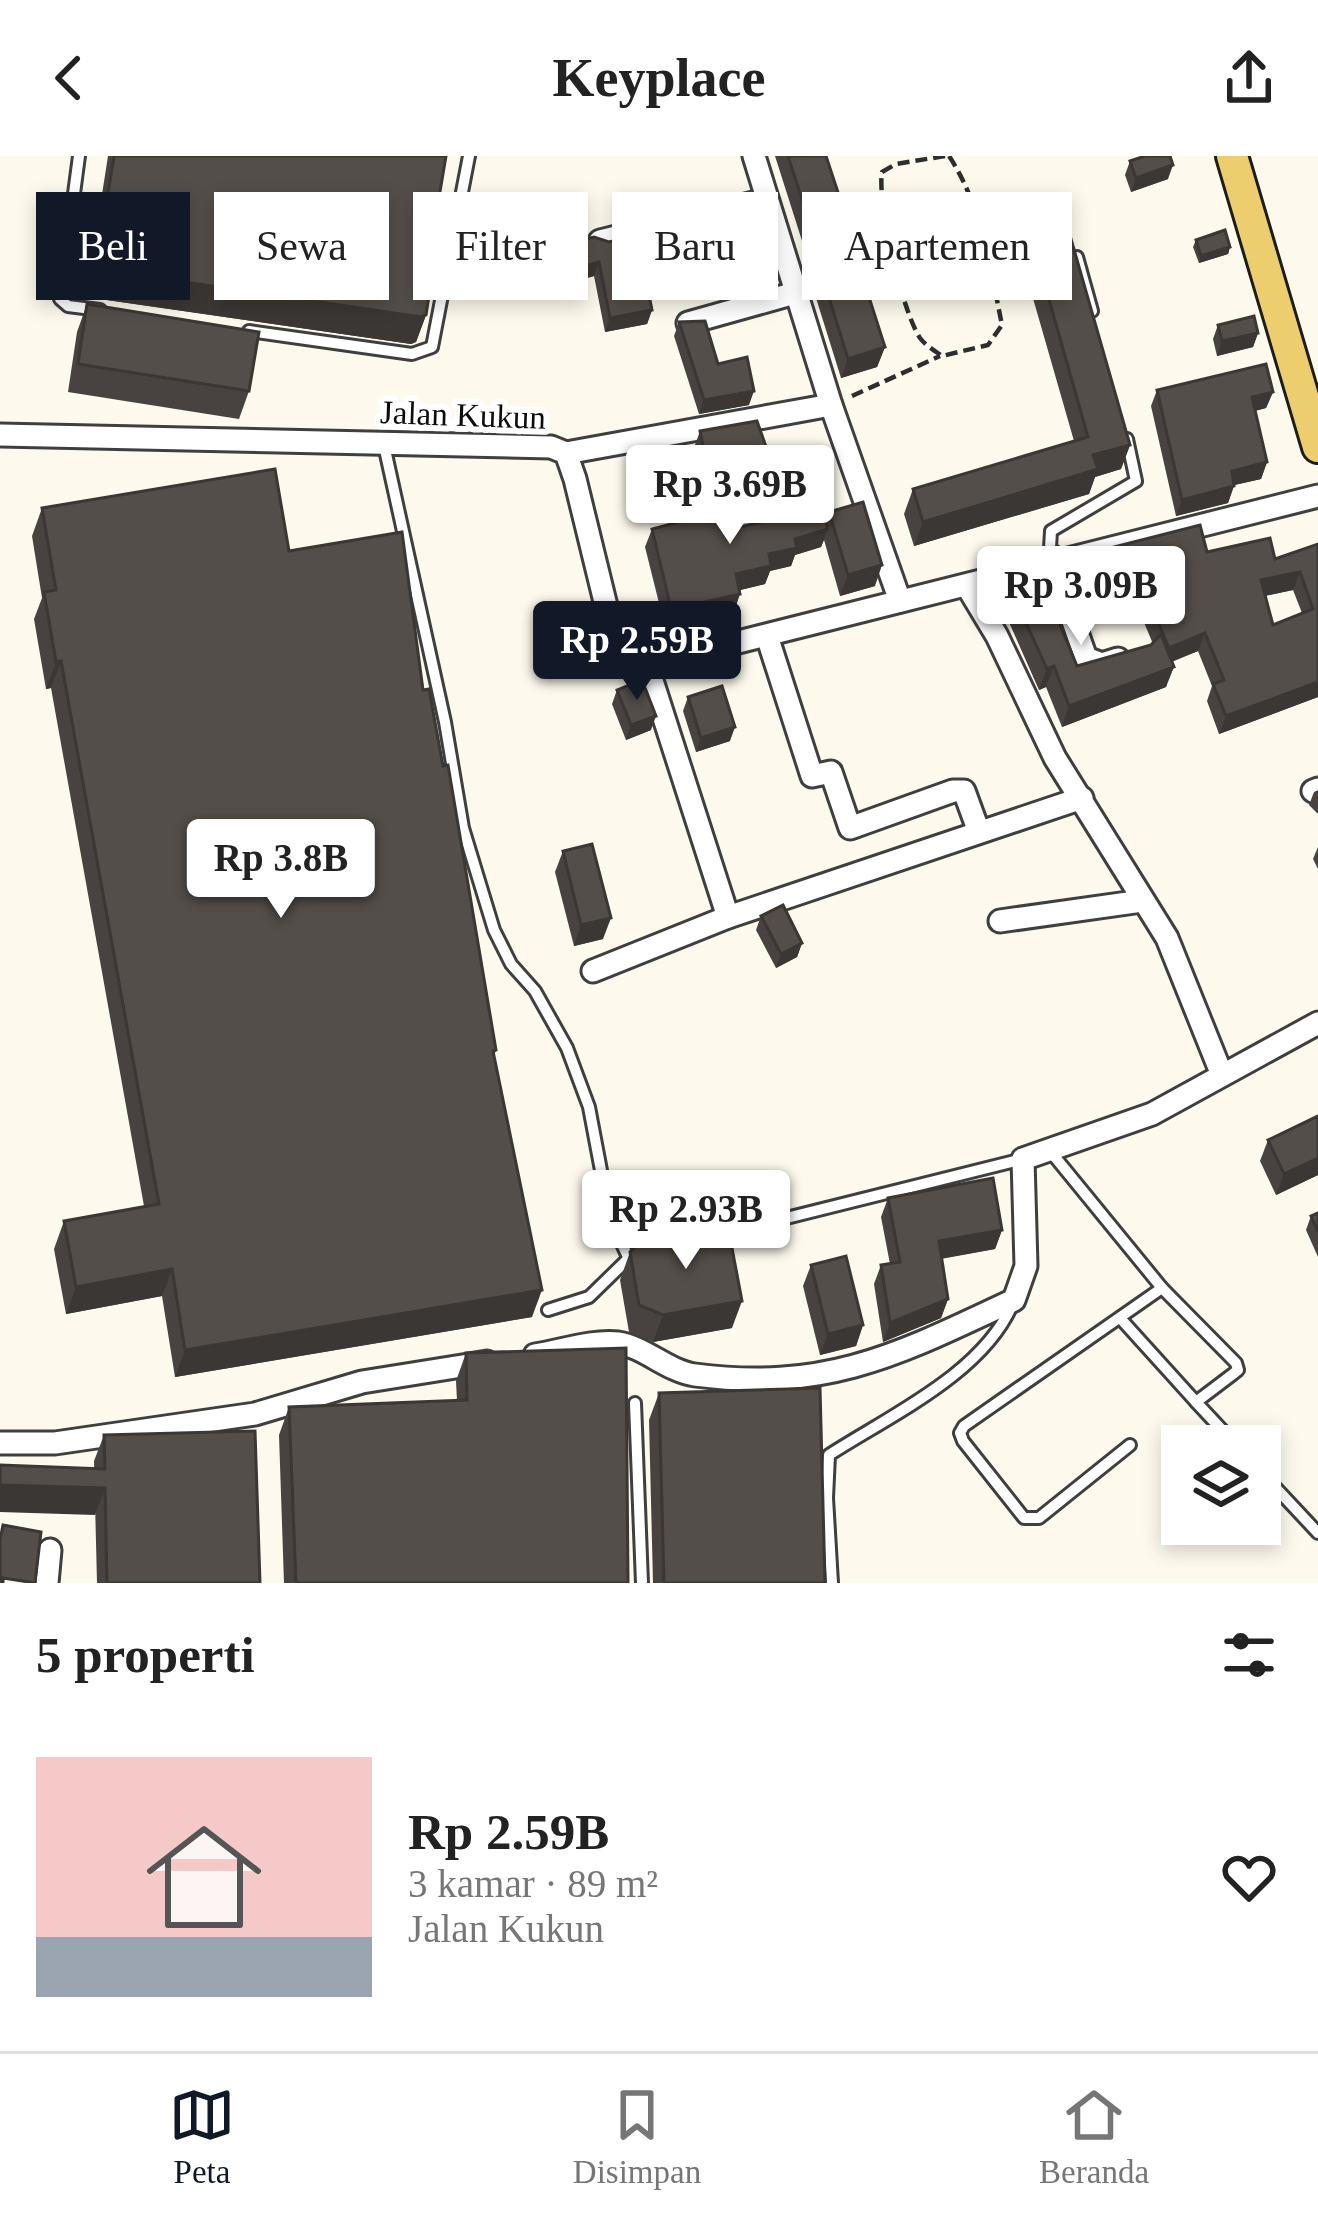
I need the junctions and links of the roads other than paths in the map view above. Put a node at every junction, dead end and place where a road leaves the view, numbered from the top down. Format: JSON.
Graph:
{"nodes":[{"id":1,"x":79,"y":156,"type":"edge"},
{"id":2,"x":469,"y":156,"type":"edge"},
{"id":3,"x":754,"y":156,"type":"edge"},
{"id":4,"x":1232,"y":156,"type":"edge"},
{"id":5,"x":763,"y":192,"type":"edge"},
{"id":6,"x":612,"y":238,"type":"edge"},
{"id":7,"x":778,"y":240,"type":"edge"},
{"id":8,"x":600,"y":241,"type":"edge"},
{"id":9,"x":1077,"y":257,"type":"edge"},
{"id":10,"x":795,"y":293,"type":"junction"},
{"id":11,"x":114,"y":312,"type":"edge"},
{"id":12,"x":688,"y":322,"type":"edge"},
{"id":13,"x":1095,"y":322,"type":"edge"},
{"id":14,"x":228,"y":328,"type":"edge"},
{"id":15,"x":1309,"y":384,"type":"edge"},
{"id":16,"x":831,"y":406,"type":"junction"},
{"id":17,"x":1124,"y":431,"type":"edge"},
{"id":18,"x":0,"y":435,"type":"edge"},
{"id":19,"x":383,"y":445,"type":"junction"},
{"id":20,"x":1318,"y":447,"type":"edge"},
{"id":21,"x":566,"y":453,"type":"junction"},
{"id":22,"x":1318,"y":496,"type":"edge"},
{"id":23,"x":1057,"y":560,"type":"junction"},
{"id":24,"x":967,"y":586,"type":"junction"},
{"id":25,"x":900,"y":601,"type":"junction"},
{"id":26,"x":767,"y":636,"type":"junction"},
{"id":27,"x":1139,"y":652,"type":"edge"},
{"id":28,"x":647,"y":665,"type":"junction"},
{"id":29,"x":1082,"y":798,"type":"junction"},
{"id":30,"x":979,"y":832,"type":"junction"},
{"id":31,"x":1142,"y":901,"type":"junction"},
{"id":32,"x":728,"y":917,"type":"junction"},
{"id":33,"x":1000,"y":921,"type":"dead end"},
{"id":34,"x":593,"y":971,"type":"dead end"},
{"id":35,"x":1318,"y":1023,"type":"edge"},
{"id":36,"x":1222,"y":1075,"type":"junction"},
{"id":37,"x":1050,"y":1151,"type":"junction"},
{"id":38,"x":1023,"y":1159,"type":"junction"},
{"id":39,"x":698,"y":1240,"type":"edge"},
{"id":40,"x":651,"y":1252,"type":"edge"},
{"id":41,"x":628,"y":1258,"type":"junction"},
{"id":42,"x":1162,"y":1288,"type":"junction"},
{"id":43,"x":1014,"y":1300,"type":"junction"},
{"id":44,"x":548,"y":1310,"type":"dead end"},
{"id":45,"x":1120,"y":1318,"type":"junction"},
{"id":46,"x":1196,"y":1402,"type":"junction"},
{"id":47,"x":635,"y":1403,"type":"dead end"},
{"id":48,"x":1217,"y":1425,"type":"edge"},
{"id":49,"x":0,"y":1443,"type":"edge"},
{"id":50,"x":1130,"y":1445,"type":"dead end"},
{"id":51,"x":1281,"y":1493,"type":"edge"},
{"id":52,"x":1318,"y":1533,"type":"edge"},
{"id":53,"x":50,"y":1550,"type":"dead end"},
{"id":54,"x":47,"y":1583,"type":"edge"},
{"id":55,"x":642,"y":1583,"type":"edge"},
{"id":56,"x":832,"y":1583,"type":"edge"}],
"edges":[{"from":1,"to":11,"type":"lane"},
{"from":2,"to":14,"type":"lane"},
{"from":3,"to":5,"type":"street"},
{"from":4,"to":15,"type":"main road"},
{"from":6,"to":8,"type":"street"},
{"from":7,"to":10,"type":"street"},
{"from":9,"to":13,"type":"lane"},
{"from":10,"to":12,"type":"street"},
{"from":10,"to":16,"type":"street"},
{"from":15,"to":20,"type":"main road"},
{"from":16,"to":21,"type":"street"},
{"from":16,"to":25,"type":"street"},
{"from":17,"to":23,"type":"lane"},
{"from":18,"to":19,"type":"street","name":"Jalan Kukun"},
{"from":19,"to":21,"type":"street","name":"Jalan Kukun"},
{"from":19,"to":41,"type":"lane"},
{"from":21,"to":28,"type":"street","name":"Jalan Kukun"},
{"from":22,"to":23,"type":"street"},
{"from":23,"to":24,"type":"street"},
{"from":23,"to":27,"type":"street"},
{"from":24,"to":25,"type":"street"},
{"from":24,"to":29,"type":"street"},
{"from":25,"to":26,"type":"street"},
{"from":26,"to":28,"type":"street"},
{"from":26,"to":30,"type":"street"},
{"from":28,"to":32,"type":"street"},
{"from":29,"to":30,"type":"street"},
{"from":29,"to":31,"type":"street"},
{"from":30,"to":32,"type":"street"},
{"from":31,"to":33,"type":"street"},
{"from":31,"to":36,"type":"street"},
{"from":32,"to":34,"type":"street"},
{"from":35,"to":36,"type":"street"},
{"from":36,"to":37,"type":"street"},
{"from":37,"to":38,"type":"street"},
{"from":37,"to":42,"type":"lane"},
{"from":38,"to":39,"type":"lane"},
{"from":38,"to":43,"type":"street"},
{"from":40,"to":41,"type":"lane"},
{"from":41,"to":44,"type":"lane"},
{"from":42,"to":45,"type":"lane"},
{"from":42,"to":46,"type":"lane"},
{"from":43,"to":49,"type":"street"},
{"from":43,"to":56,"type":"lane"},
{"from":45,"to":46,"type":"lane"},
{"from":45,"to":50,"type":"lane"},
{"from":46,"to":48,"type":"lane"},
{"from":47,"to":55,"type":"lane"},
{"from":51,"to":52,"type":"lane"},
{"from":53,"to":54,"type":"street"}]}
